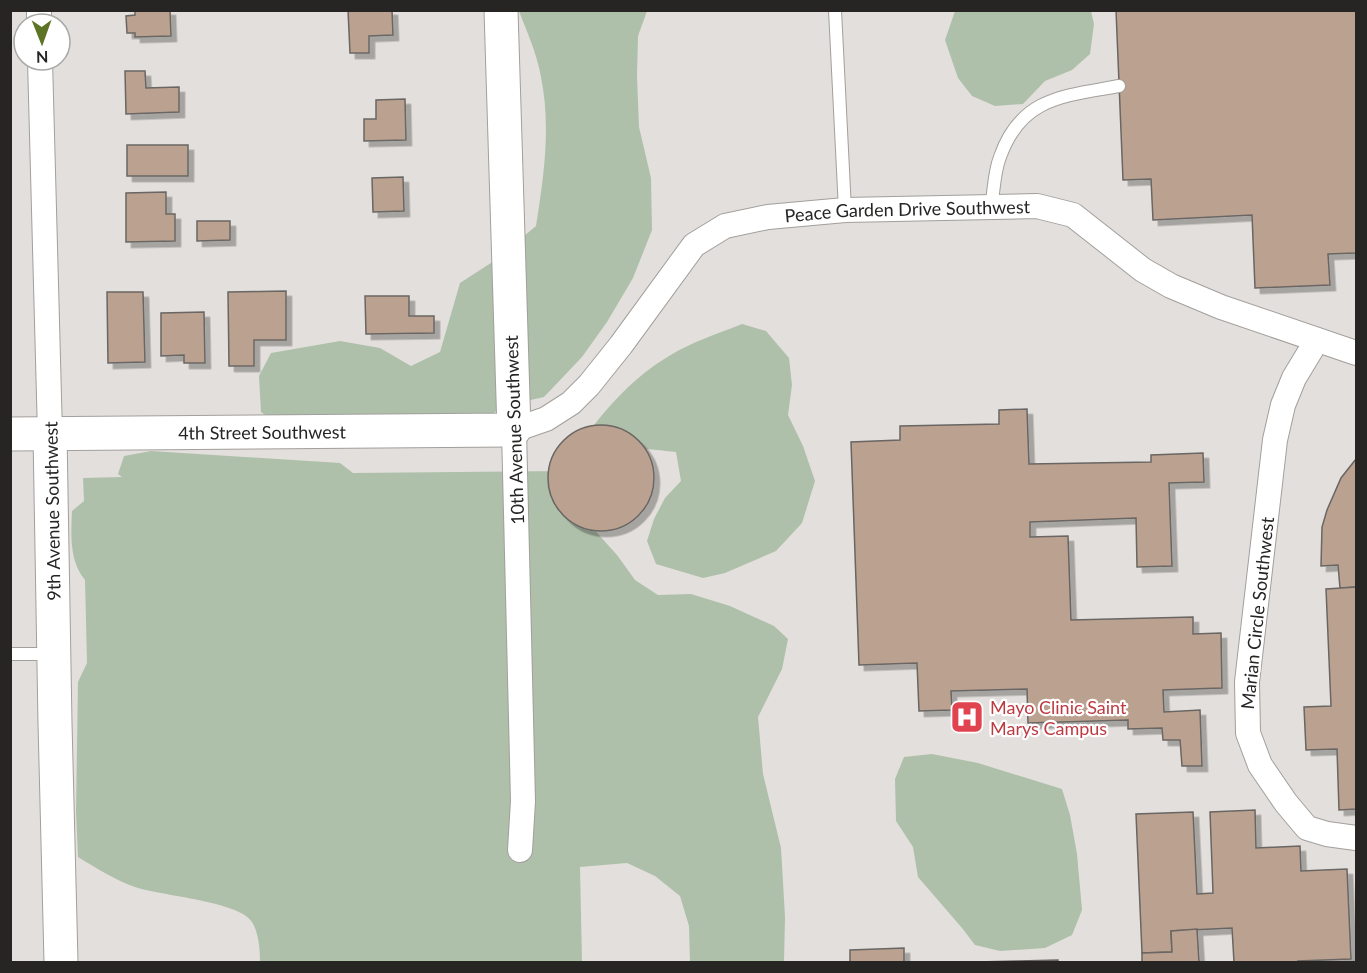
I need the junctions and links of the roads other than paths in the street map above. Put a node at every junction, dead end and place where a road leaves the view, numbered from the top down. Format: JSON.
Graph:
{"nodes":[{"id":1,"x":501,"y":10,"type":"edge"},
{"id":2,"x":835,"y":10,"type":"edge"},
{"id":3,"x":40,"y":72,"type":"edge"},
{"id":4,"x":1119,"y":86,"type":"dead end"},
{"id":5,"x":991,"y":207,"type":"junction"},
{"id":6,"x":844,"y":210,"type":"junction"},
{"id":7,"x":1317,"y":340,"type":"junction"},
{"id":8,"x":1356,"y":353,"type":"edge"},
{"id":9,"x":514,"y":430,"type":"junction"},
{"id":10,"x":10,"y":434,"type":"edge"},
{"id":11,"x":50,"y":434,"type":"junction"},
{"id":12,"x":10,"y":654,"type":"edge"},
{"id":13,"x":54,"y":654,"type":"junction"},
{"id":14,"x":1356,"y":838,"type":"edge"},
{"id":15,"x":520,"y":850,"type":"dead end"},
{"id":16,"x":61,"y":963,"type":"edge"}],
"edges":[{"from":1,"to":9,"type":"street","name":"10th Avenue Southwest"},
{"from":2,"to":6,"type":"lane"},
{"from":3,"to":11,"type":"street","name":"9th Avenue Southwest"},
{"from":4,"to":5,"type":"lane"},
{"from":5,"to":6,"type":"street","name":"Peace Garden Drive Southwest"},
{"from":5,"to":7,"type":"street","name":"Peace Garden Drive Southwest"},
{"from":6,"to":9,"type":"street","name":"Peace Garden Drive Southwest"},
{"from":7,"to":8,"type":"street","name":"Peace Garden Drive Southwest"},
{"from":7,"to":14,"type":"street","name":"Marian Circle Southwest"},
{"from":9,"to":11,"type":"street","name":"4th Street Southwest"},
{"from":9,"to":15,"type":"street","name":"10th Avenue Southwest"},
{"from":10,"to":11,"type":"street","name":"4th Street Southwest"},
{"from":11,"to":13,"type":"street","name":"9th Avenue Southwest"},
{"from":12,"to":13,"type":"lane"},
{"from":13,"to":16,"type":"street","name":"9th Avenue Southwest"}]}
